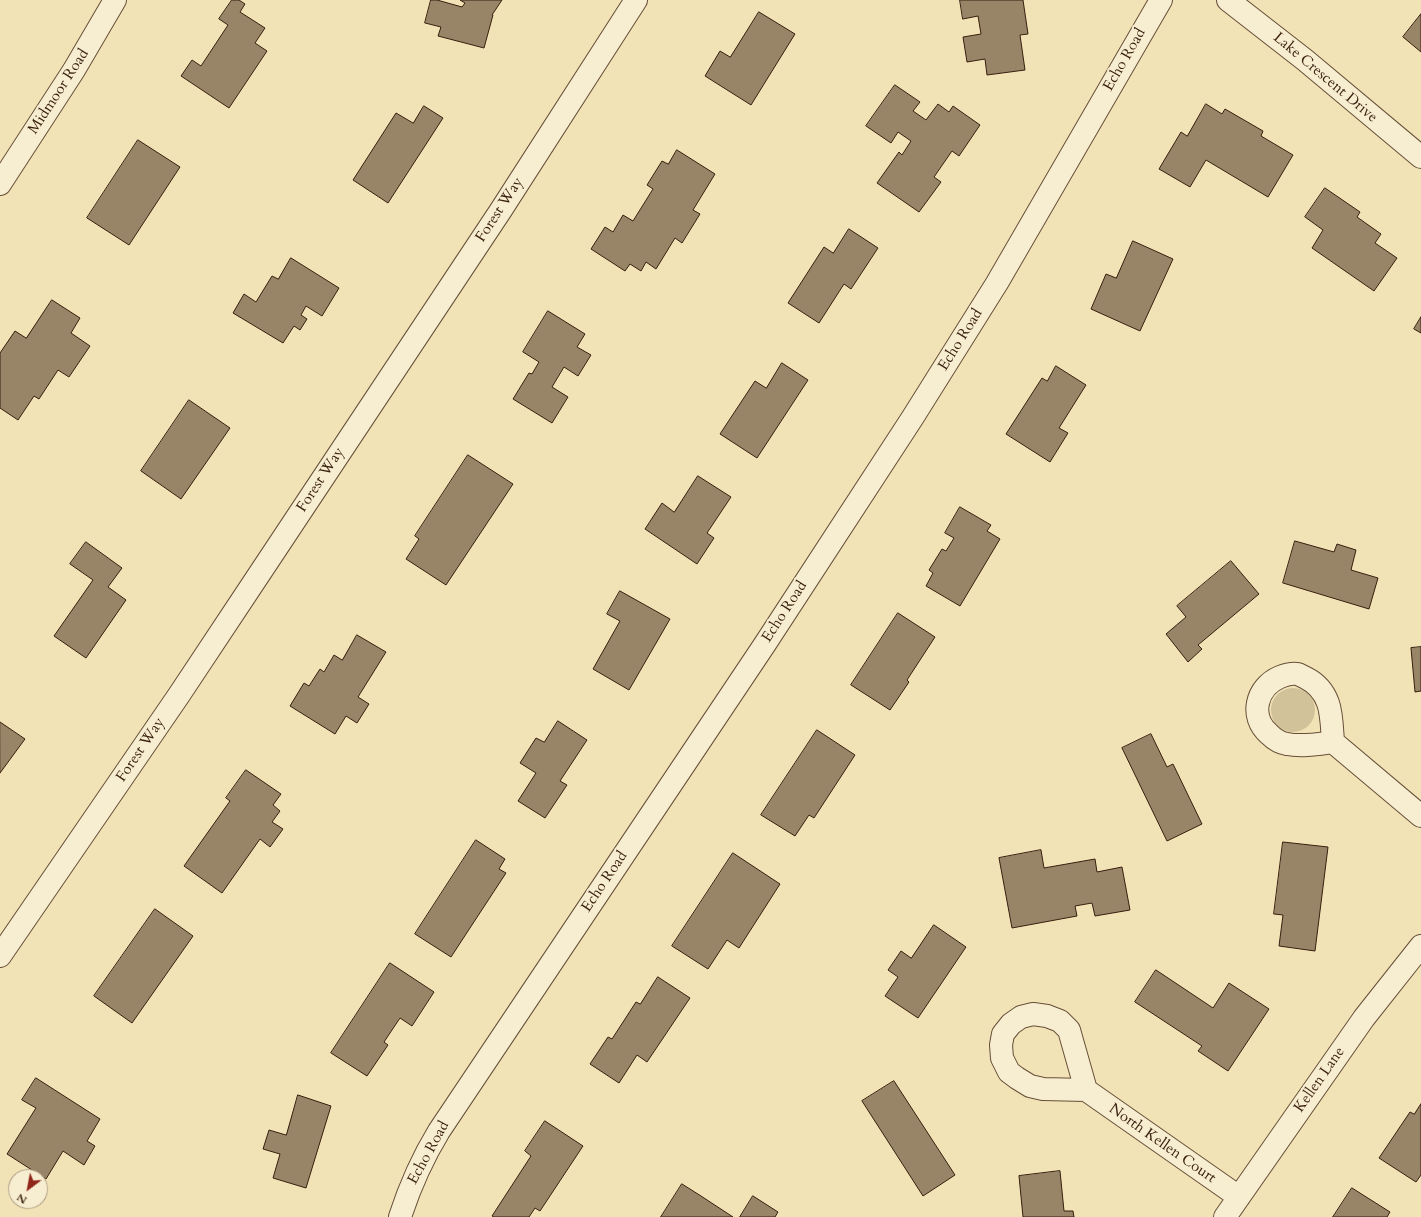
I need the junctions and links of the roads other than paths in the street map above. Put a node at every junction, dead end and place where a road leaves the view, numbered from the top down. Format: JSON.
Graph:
{"nodes":[{"id":1,"x":115,"y":0,"type":"edge"},
{"id":2,"x":636,"y":0,"type":"edge"},
{"id":3,"x":1161,"y":0,"type":"edge"},
{"id":4,"x":1228,"y":0,"type":"edge"},
{"id":5,"x":1421,"y":157,"type":"edge"},
{"id":6,"x":0,"y":184,"type":"edge"},
{"id":7,"x":1333,"y":742,"type":"dead end"},
{"id":8,"x":1421,"y":816,"type":"edge"},
{"id":9,"x":1421,"y":946,"type":"edge"},
{"id":10,"x":1,"y":952,"type":"edge"},
{"id":11,"x":1086,"y":1090,"type":"dead end"},
{"id":12,"x":1239,"y":1197,"type":"junction"},
{"id":13,"x":400,"y":1217,"type":"edge"},
{"id":14,"x":1225,"y":1217,"type":"edge"}],
"edges":[{"from":1,"to":6,"type":"street","name":"Midmoor Road"},
{"from":2,"to":10,"type":"street","name":"Forest Way"},
{"from":3,"to":13,"type":"street","name":"Echo Road"},
{"from":4,"to":5,"type":"street","name":"Lake Crescent Drive"},
{"from":7,"to":8,"type":"street"},
{"from":9,"to":12,"type":"street","name":"Kellen Lane"},
{"from":11,"to":12,"type":"street","name":"North Kellen Court"},
{"from":12,"to":14,"type":"street","name":"Kellen Lane"}]}
